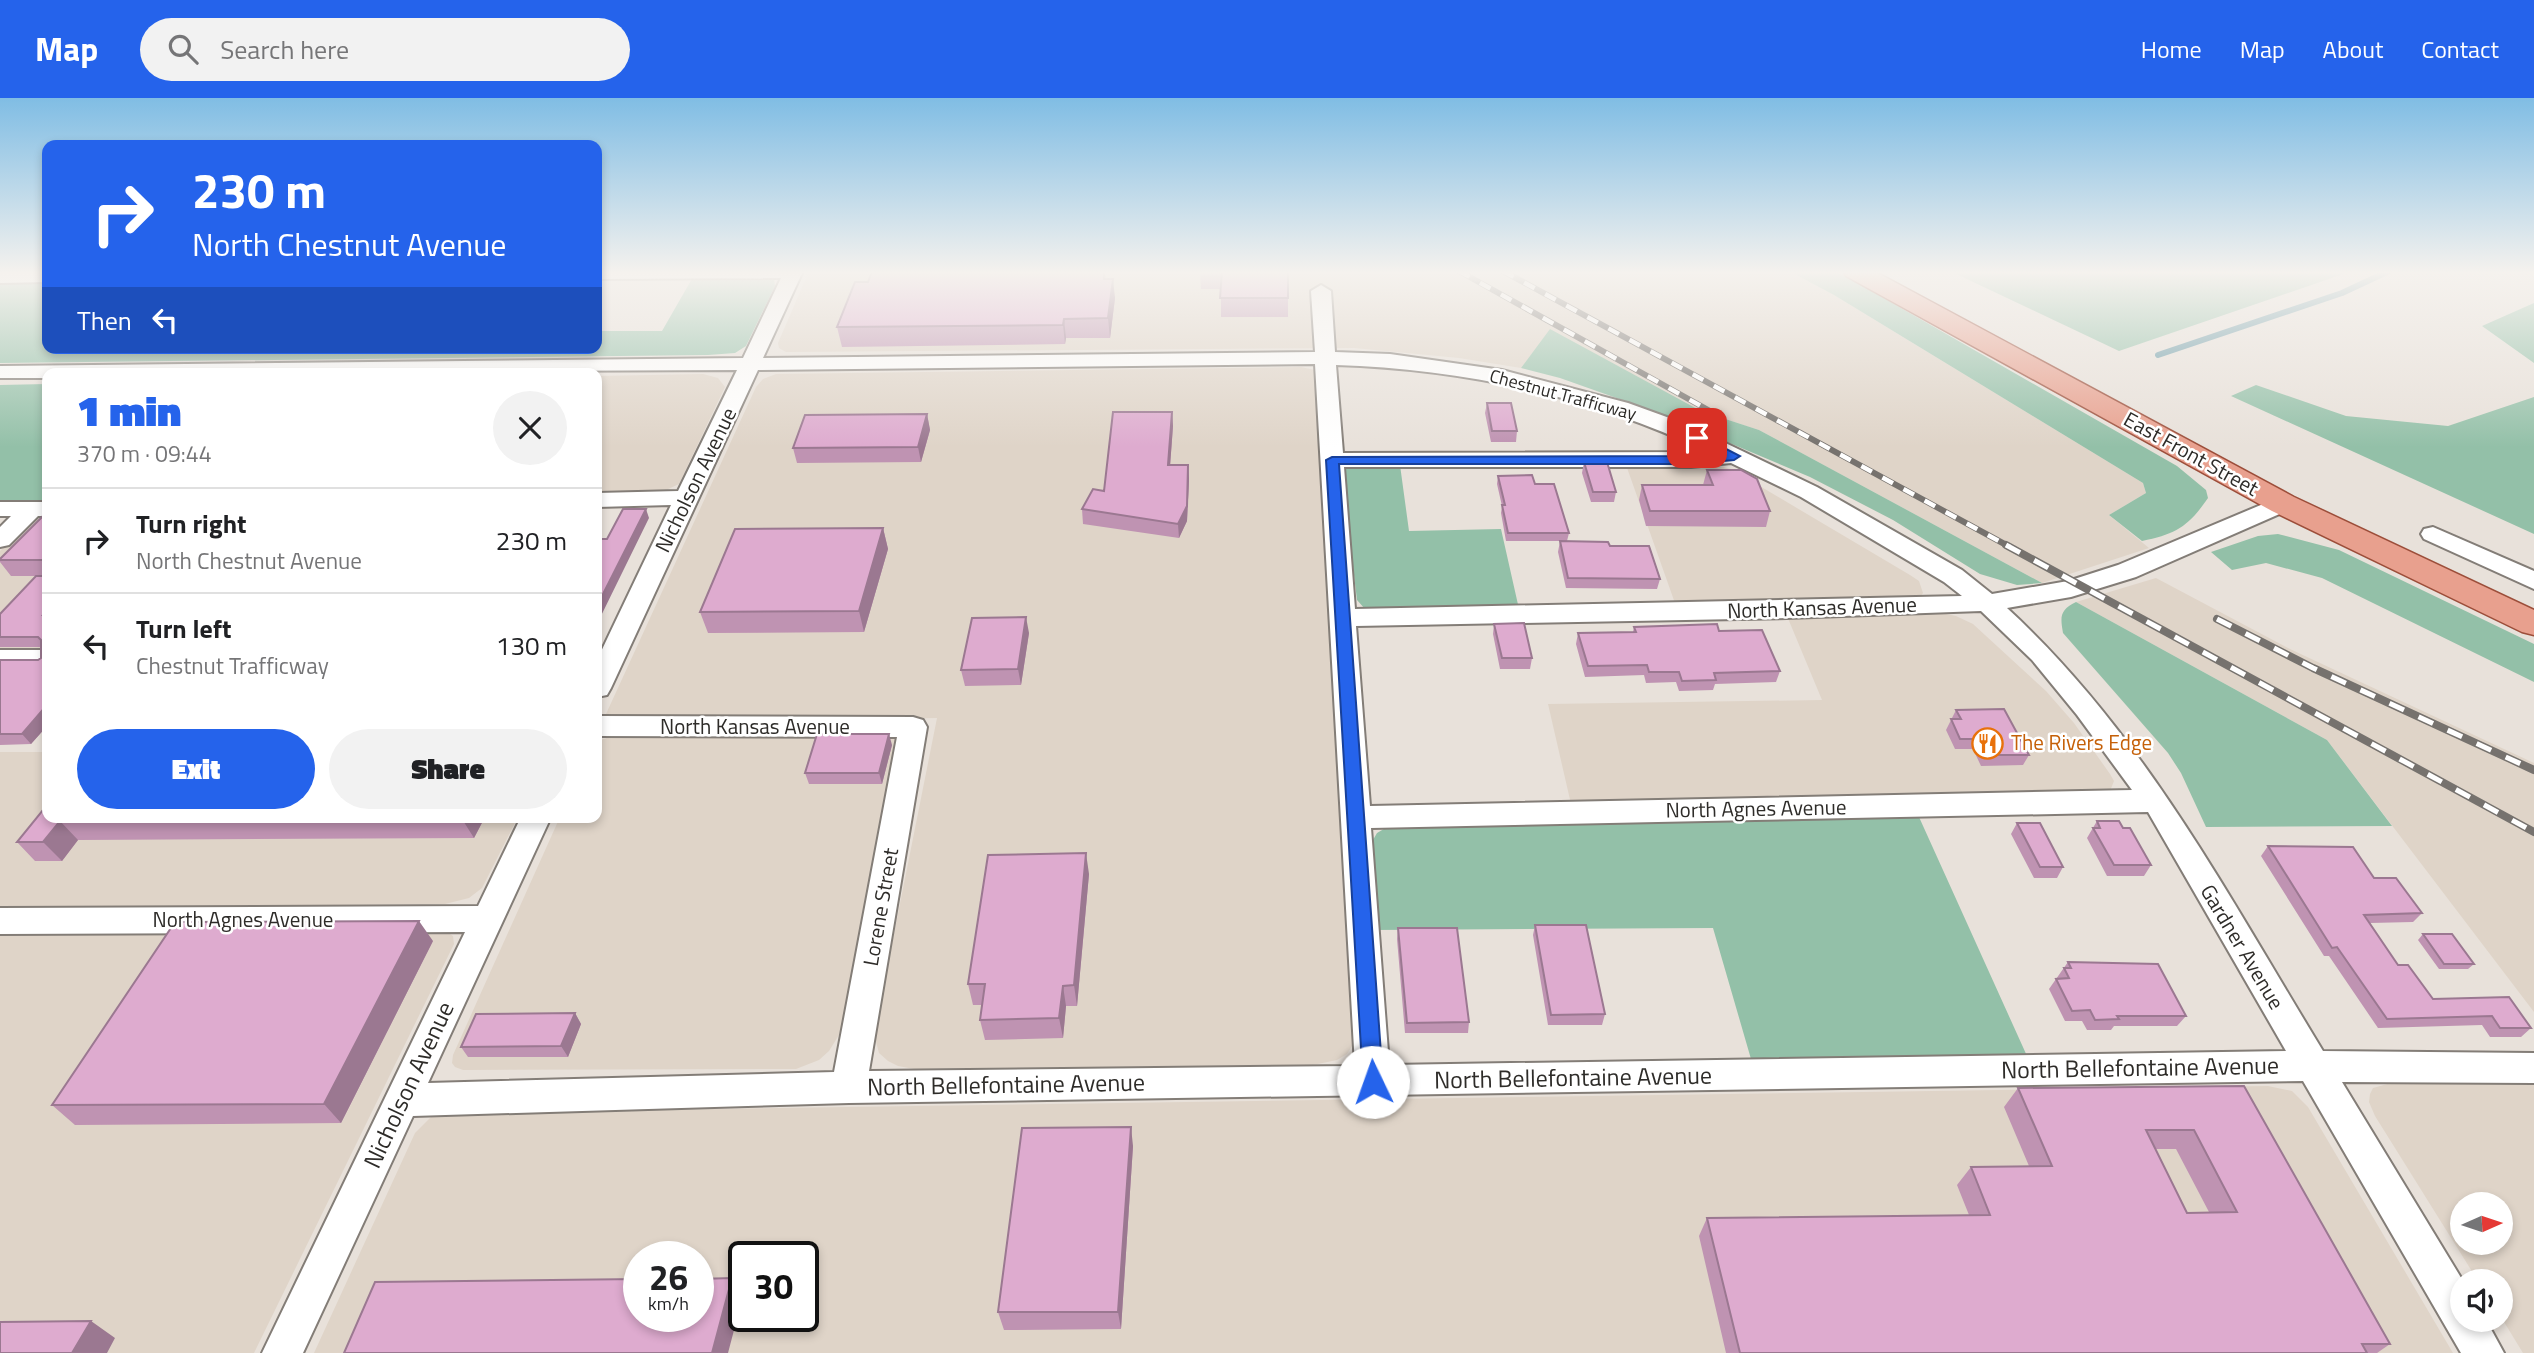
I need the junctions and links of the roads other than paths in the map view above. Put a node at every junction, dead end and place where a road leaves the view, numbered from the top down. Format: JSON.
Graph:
{"nodes":[{"id":1,"x":768,"y":330,"type":"edge"},
{"id":2,"x":1324,"y":330,"type":"edge"},
{"id":3,"x":1963,"y":330,"type":"edge"},
{"id":4,"x":1327,"y":358,"type":"junction"},
{"id":5,"x":753,"y":362,"type":"junction"},
{"id":6,"x":301,"y":368,"type":"edge"},
{"id":7,"x":42,"y":371,"type":"edge"},
{"id":8,"x":0,"y":372,"type":"edge"},
{"id":9,"x":1734,"y":456,"type":"junction"},
{"id":10,"x":1332,"y":460,"type":"junction"},
{"id":11,"x":688,"y":498,"type":"junction"},
{"id":12,"x":602,"y":500,"type":"edge"},
{"id":13,"x":2283,"y":504,"type":"junction"},
{"id":14,"x":0,"y":509,"type":"edge"},
{"id":15,"x":40,"y":509,"type":"edge"},
{"id":16,"x":2433,"y":534,"type":"dead end"},
{"id":17,"x":0,"y":540,"type":"edge"},
{"id":18,"x":2534,"y":582,"type":"edge"},
{"id":19,"x":1987,"y":603,"type":"junction"},
{"id":20,"x":1343,"y":618,"type":"junction"},
{"id":21,"x":2534,"y":624,"type":"edge"},
{"id":22,"x":605,"y":653,"type":"edge"},
{"id":23,"x":0,"y":659,"type":"edge"},
{"id":24,"x":42,"y":659,"type":"edge"},
{"id":25,"x":602,"y":726,"type":"edge"},
{"id":26,"x":913,"y":727,"type":"joint"},
{"id":27,"x":2156,"y":801,"type":"junction"},
{"id":28,"x":1357,"y":817,"type":"junction"},
{"id":29,"x":533,"y":823,"type":"edge"},
{"id":30,"x":487,"y":919,"type":"junction"},
{"id":31,"x":0,"y":921,"type":"edge"},
{"id":32,"x":2313,"y":1066,"type":"junction"},
{"id":33,"x":2534,"y":1068,"type":"edge"},
{"id":34,"x":1373,"y":1082,"type":"junction"},
{"id":35,"x":849,"y":1087,"type":"junction"},
{"id":36,"x":402,"y":1100,"type":"junction"},
{"id":37,"x":2450,"y":1296,"type":"edge"},
{"id":38,"x":2471,"y":1332,"type":"edge"},
{"id":39,"x":282,"y":1353,"type":"edge"},
{"id":40,"x":2483,"y":1353,"type":"edge"}],
"edges":[{"from":1,"to":5,"type":"street","name":"Nicholson Avenue"},
{"from":2,"to":4,"type":"street"},
{"from":3,"to":13,"type":"main road","name":"East Front Street"},
{"from":4,"to":5,"type":"street","name":"Chestnut Trafficway"},
{"from":4,"to":9,"type":"street","name":"Chestnut Trafficway"},
{"from":4,"to":10,"type":"street"},
{"from":5,"to":6,"type":"street","name":"Chestnut Trafficway"},
{"from":5,"to":11,"type":"street","name":"Nicholson Avenue"},
{"from":7,"to":8,"type":"street","name":"Chestnut Trafficway"},
{"from":9,"to":10,"type":"street"},
{"from":9,"to":19,"type":"street","name":"Chestnut Trafficway"},
{"from":10,"to":20,"type":"street"},
{"from":11,"to":12,"type":"street"},
{"from":11,"to":22,"type":"street","name":"Nicholson Avenue"},
{"from":13,"to":19,"type":"street","name":"North Kansas Avenue"},
{"from":13,"to":21,"type":"main road","name":"East Front Street"},
{"from":14,"to":15,"type":"street"},
{"from":15,"to":17,"type":"street"},
{"from":16,"to":18,"type":"street"},
{"from":19,"to":20,"type":"street","name":"North Kansas Avenue"},
{"from":19,"to":27,"type":"street","name":"Gardner Avenue"},
{"from":20,"to":28,"type":"street"},
{"from":23,"to":24,"type":"street"},
{"from":25,"to":26,"type":"street","name":"North Kansas Avenue"},
{"from":26,"to":35,"type":"street","name":"Lorene Street"},
{"from":27,"to":28,"type":"street","name":"North Agnes Avenue"},
{"from":27,"to":32,"type":"street","name":"Gardner Avenue"},
{"from":28,"to":34,"type":"street"},
{"from":29,"to":30,"type":"street","name":"Nicholson Avenue"},
{"from":30,"to":31,"type":"street","name":"North Agnes Avenue"},
{"from":30,"to":36,"type":"street","name":"Nicholson Avenue"},
{"from":32,"to":33,"type":"street","name":"North Bellefontaine Avenue"},
{"from":32,"to":34,"type":"street","name":"North Bellefontaine Avenue"},
{"from":32,"to":37,"type":"street","name":"Gardner Avenue"},
{"from":34,"to":35,"type":"street","name":"North Bellefontaine Avenue"},
{"from":35,"to":36,"type":"street","name":"North Bellefontaine Avenue"},
{"from":36,"to":39,"type":"street","name":"Nicholson Avenue"},
{"from":38,"to":40,"type":"street","name":"Gardner Avenue"}]}
